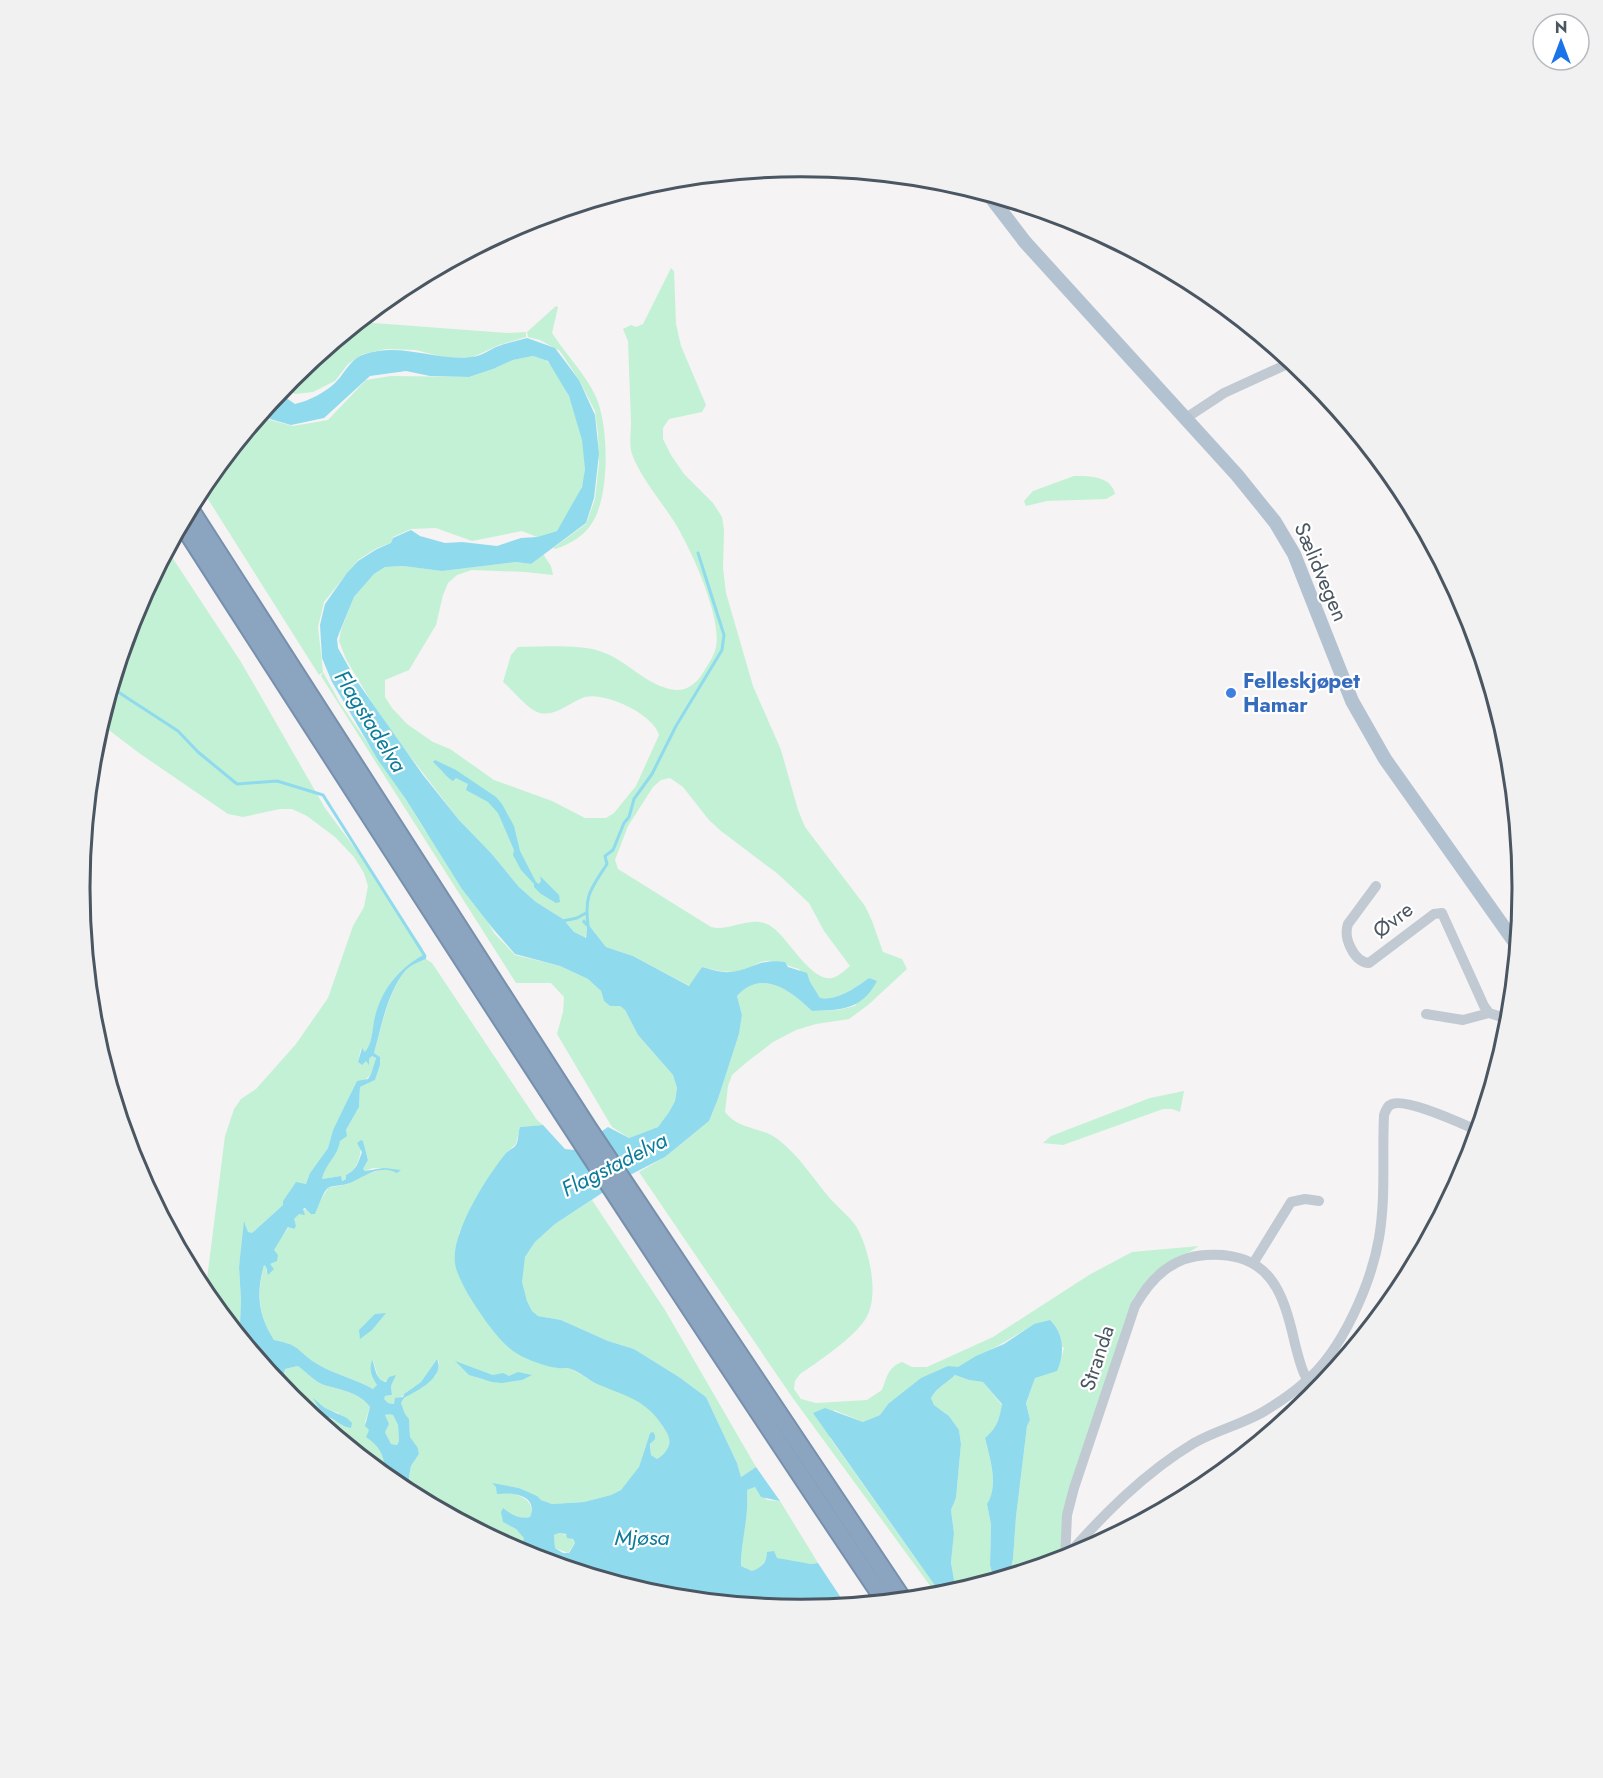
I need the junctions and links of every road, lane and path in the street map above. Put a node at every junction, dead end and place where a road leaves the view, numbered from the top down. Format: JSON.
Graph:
{"nodes":[{"id":1,"x":997,"y":205,"type":"edge"},
{"id":2,"x":1284,"y":366,"type":"edge"},
{"id":3,"x":1186,"y":418,"type":"junction"},
{"id":4,"x":195,"y":517,"type":"edge"},
{"id":5,"x":186,"y":531,"type":"edge"},
{"id":6,"x":1376,"y":886,"type":"dead end"},
{"id":7,"x":1511,"y":937,"type":"edge"},
{"id":8,"x":1489,"y":1013,"type":"junction"},
{"id":9,"x":1426,"y":1014,"type":"dead end"},
{"id":10,"x":1501,"y":1017,"type":"edge"},
{"id":11,"x":1471,"y":1128,"type":"edge"},
{"id":12,"x":582,"y":1132,"type":"junction"},
{"id":13,"x":1319,"y":1201,"type":"dead end"},
{"id":14,"x":1254,"y":1262,"type":"junction"},
{"id":15,"x":1306,"y":1382,"type":"junction"},
{"id":16,"x":1311,"y":1386,"type":"edge"},
{"id":17,"x":1079,"y":1544,"type":"edge"},
{"id":18,"x":1065,"y":1549,"type":"edge"},
{"id":19,"x":863,"y":1555,"type":"junction"},
{"id":20,"x":907,"y":1592,"type":"edge"},
{"id":21,"x":897,"y":1593,"type":"edge"},
{"id":22,"x":882,"y":1595,"type":"edge"},
{"id":23,"x":873,"y":1596,"type":"edge"}],
"edges":[{"from":1,"to":3,"type":"main road","name":"Sælidvegen"},
{"from":2,"to":3,"type":"street"},
{"from":3,"to":7,"type":"main road","name":"Sælidvegen"},
{"from":4,"to":12,"type":"highway"},
{"from":5,"to":12,"type":"highway"},
{"from":6,"to":8,"type":"street","name":"Øvre"},
{"from":8,"to":9,"type":"street"},
{"from":8,"to":10,"type":"street"},
{"from":11,"to":15,"type":"street"},
{"from":12,"to":19,"type":"highway"},
{"from":13,"to":14,"type":"street"},
{"from":14,"to":15,"type":"street"},
{"from":14,"to":18,"type":"street","name":"Stranda"},
{"from":15,"to":16,"type":"street"},
{"from":15,"to":17,"type":"street"},
{"from":19,"to":20,"type":"highway"},
{"from":19,"to":21,"type":"highway"},
{"from":19,"to":22,"type":"highway"},
{"from":19,"to":23,"type":"highway"}]}
